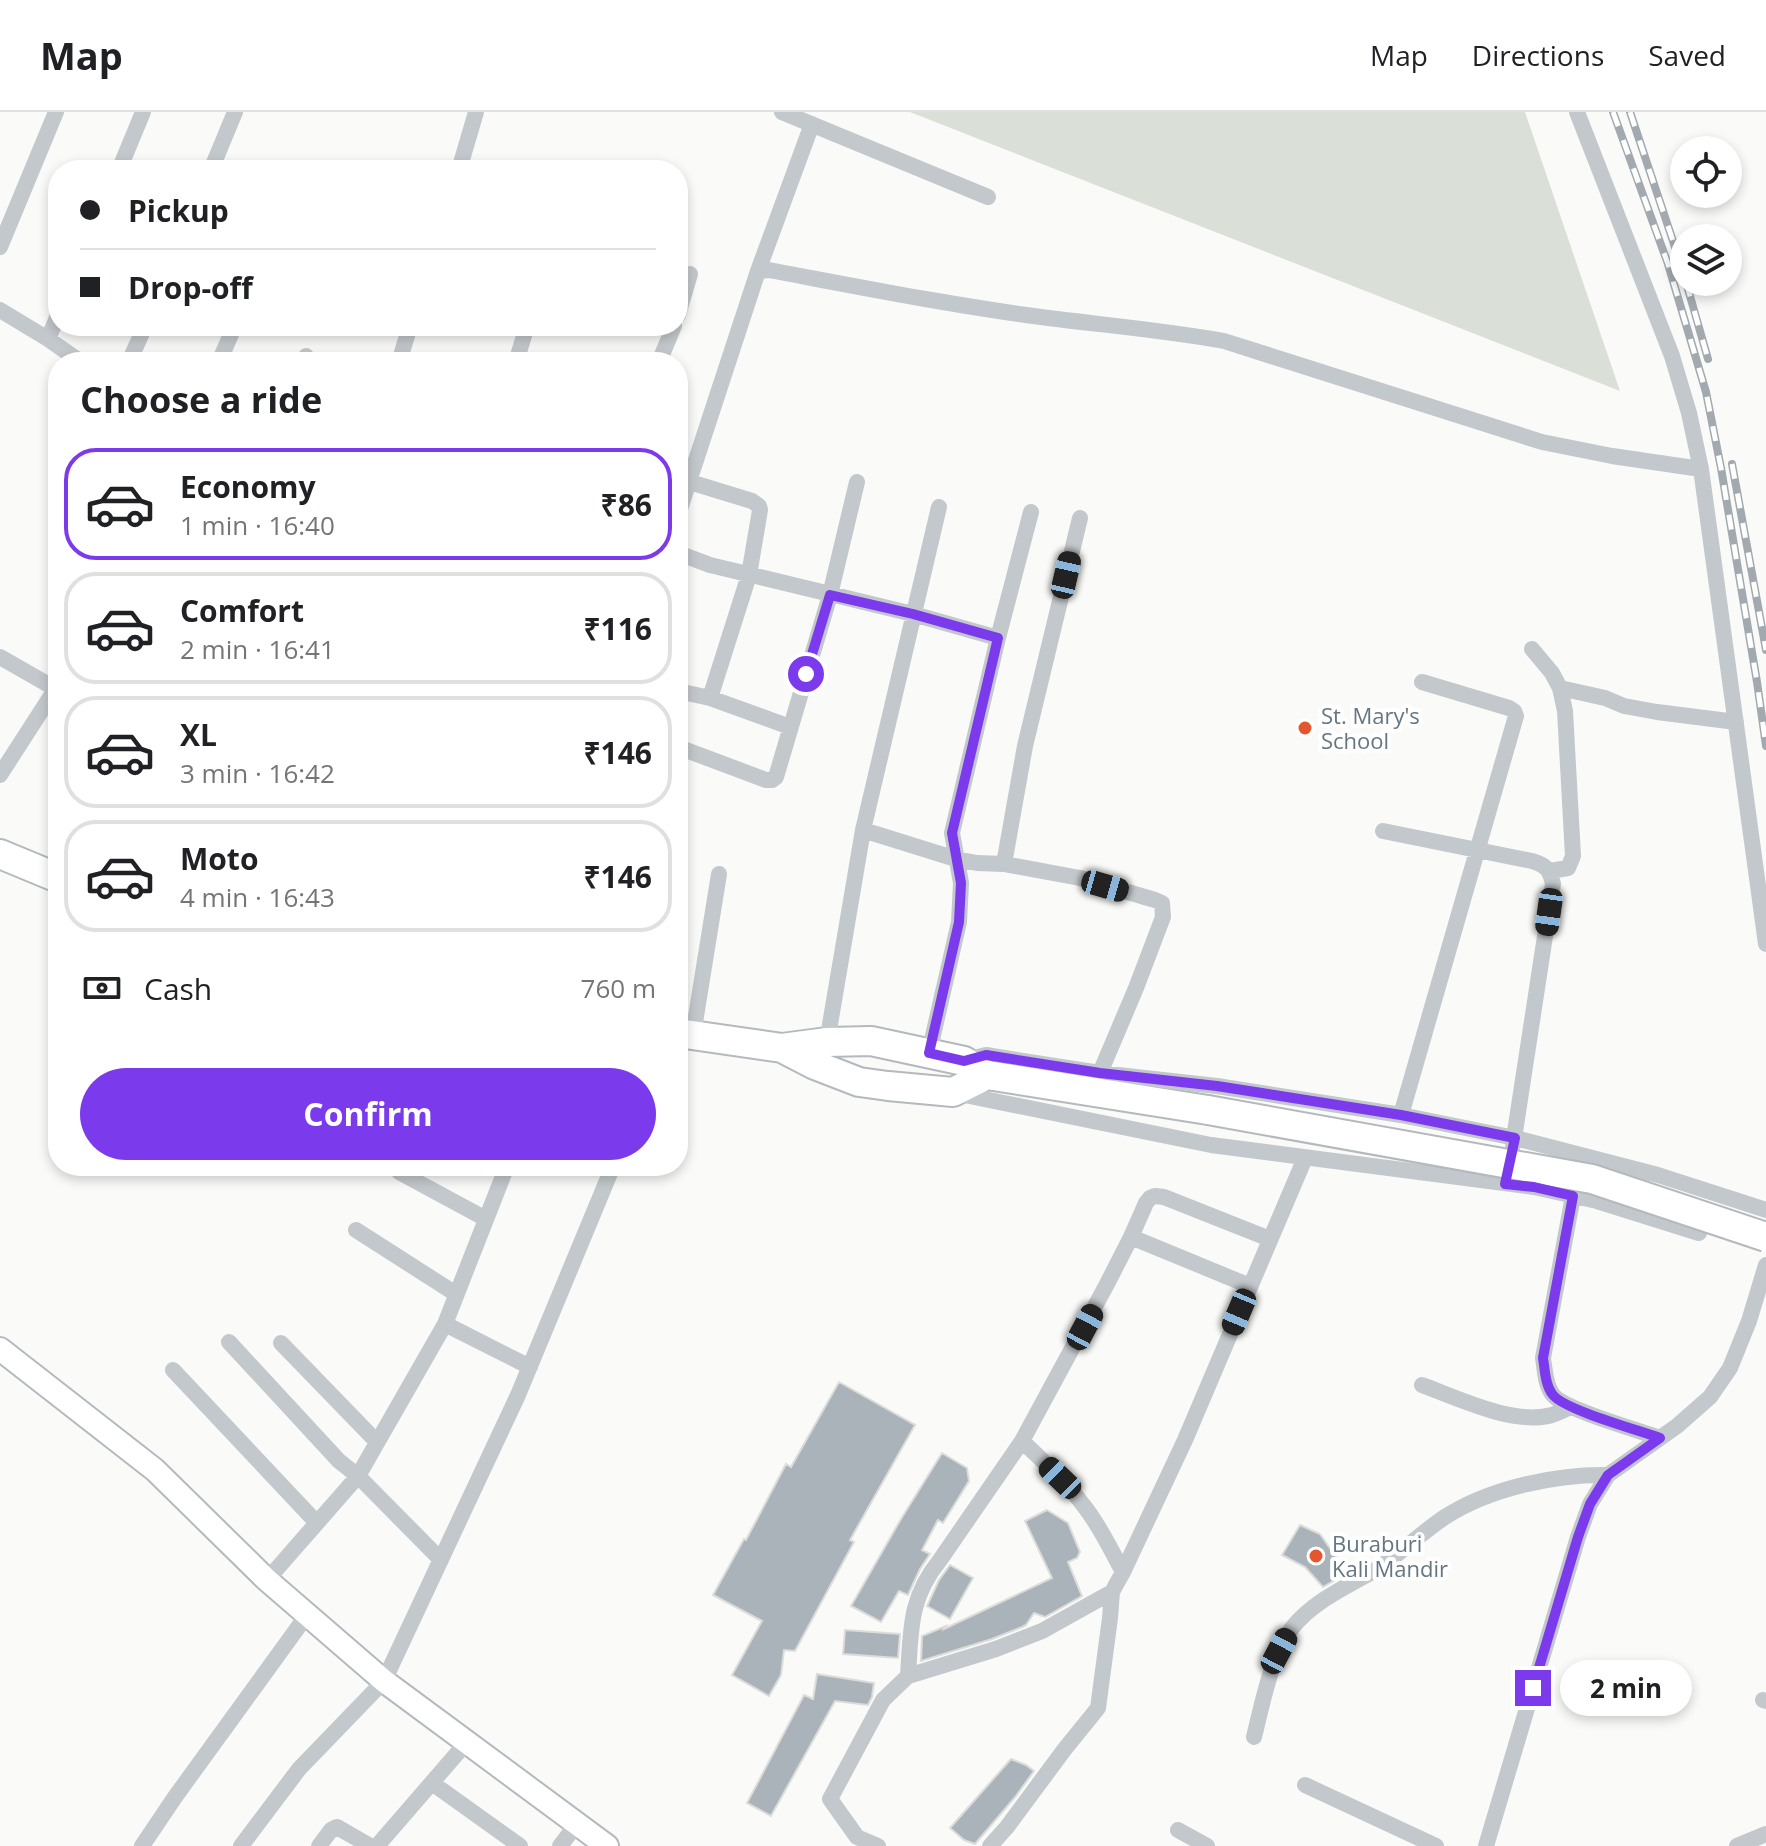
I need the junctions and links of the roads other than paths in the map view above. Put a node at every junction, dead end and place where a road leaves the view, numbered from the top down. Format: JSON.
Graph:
{"nodes":[{"id":1,"x":56,"y":112,"type":"edge"},
{"id":2,"x":143,"y":112,"type":"edge"},
{"id":3,"x":235,"y":112,"type":"edge"},
{"id":4,"x":476,"y":112,"type":"edge"},
{"id":5,"x":782,"y":112,"type":"edge"},
{"id":6,"x":1577,"y":112,"type":"edge"},
{"id":7,"x":812,"y":124,"type":"junction"},
{"id":8,"x":123,"y":160,"type":"edge"},
{"id":9,"x":215,"y":160,"type":"edge"},
{"id":10,"x":462,"y":160,"type":"edge"},
{"id":11,"x":988,"y":197,"type":"dead end"},
{"id":12,"x":0,"y":247,"type":"edge"},
{"id":13,"x":758,"y":271,"type":"junction"},
{"id":14,"x":690,"y":274,"type":"dead end"},
{"id":15,"x":688,"y":281,"type":"edge"},
{"id":16,"x":0,"y":310,"type":"edge"},
{"id":17,"x":49,"y":336,"type":"edge"},
{"id":18,"x":48,"y":339,"type":"junction"},
{"id":19,"x":67,"y":352,"type":"edge"},
{"id":20,"x":688,"y":466,"type":"edge"},
{"id":21,"x":1701,"y":469,"type":"junction"},
{"id":22,"x":688,"y":482,"type":"edge"},
{"id":23,"x":857,"y":482,"type":"dead end"},
{"id":24,"x":939,"y":507,"type":"dead end"},
{"id":25,"x":1031,"y":512,"type":"dead end"},
{"id":26,"x":1080,"y":518,"type":"dead end"},
{"id":27,"x":688,"y":557,"type":"edge"},
{"id":28,"x":749,"y":575,"type":"junction"},
{"id":29,"x":830,"y":595,"type":"junction"},
{"id":30,"x":913,"y":614,"type":"junction"},
{"id":31,"x":998,"y":638,"type":"junction"},
{"id":32,"x":1532,"y":649,"type":"dead end"},
{"id":33,"x":0,"y":657,"type":"edge"},
{"id":34,"x":48,"y":682,"type":"edge"},
{"id":35,"x":1422,"y":682,"type":"dead end"},
{"id":36,"x":1560,"y":688,"type":"junction"},
{"id":37,"x":688,"y":693,"type":"edge"},
{"id":38,"x":710,"y":698,"type":"junction"},
{"id":39,"x":48,"y":701,"type":"edge"},
{"id":40,"x":1736,"y":722,"type":"junction"},
{"id":41,"x":790,"y":727,"type":"junction"},
{"id":42,"x":688,"y":751,"type":"edge"},
{"id":43,"x":0,"y":775,"type":"edge"},
{"id":44,"x":863,"y":830,"type":"junction"},
{"id":45,"x":1383,"y":831,"type":"dead end"},
{"id":46,"x":1477,"y":849,"type":"junction"},
{"id":47,"x":0,"y":854,"type":"edge"},
{"id":48,"x":956,"y":859,"type":"junction"},
{"id":49,"x":1004,"y":864,"type":"junction"},
{"id":50,"x":1550,"y":871,"type":"junction"},
{"id":51,"x":48,"y":874,"type":"edge"},
{"id":52,"x":719,"y":874,"type":"dead end"},
{"id":53,"x":1766,"y":944,"type":"edge"},
{"id":54,"x":688,"y":1020,"type":"edge"},
{"id":55,"x":688,"y":1034,"type":"edge"},
{"id":56,"x":827,"y":1042,"type":"junction"},
{"id":57,"x":893,"y":1045,"type":"junction"},
{"id":58,"x":782,"y":1048,"type":"junction"},
{"id":59,"x":929,"y":1053,"type":"junction"},
{"id":60,"x":976,"y":1068,"type":"junction"},
{"id":61,"x":1100,"y":1073,"type":"junction"},
{"id":62,"x":888,"y":1086,"type":"junction"},
{"id":63,"x":953,"y":1092,"type":"junction"},
{"id":64,"x":1401,"y":1115,"type":"junction"},
{"id":65,"x":1515,"y":1138,"type":"junction"},
{"id":66,"x":1305,"y":1158,"type":"junction"},
{"id":67,"x":406,"y":1176,"type":"edge"},
{"id":68,"x":503,"y":1176,"type":"edge"},
{"id":69,"x":609,"y":1176,"type":"edge"},
{"id":70,"x":1505,"y":1184,"type":"junction"},
{"id":71,"x":1573,"y":1196,"type":"junction"},
{"id":72,"x":1766,"y":1210,"type":"edge"},
{"id":73,"x":486,"y":1219,"type":"junction"},
{"id":74,"x":356,"y":1230,"type":"dead end"},
{"id":75,"x":1699,"y":1233,"type":"dead end"},
{"id":76,"x":1131,"y":1237,"type":"junction"},
{"id":77,"x":1766,"y":1237,"type":"edge"},
{"id":78,"x":1270,"y":1239,"type":"junction"},
{"id":79,"x":1766,"y":1265,"type":"edge"},
{"id":80,"x":1250,"y":1286,"type":"junction"},
{"id":81,"x":456,"y":1294,"type":"junction"},
{"id":82,"x":445,"y":1324,"type":"junction"},
{"id":83,"x":229,"y":1342,"type":"dead end"},
{"id":84,"x":281,"y":1343,"type":"dead end"},
{"id":85,"x":0,"y":1349,"type":"edge"},
{"id":86,"x":530,"y":1367,"type":"junction"},
{"id":87,"x":173,"y":1370,"type":"dead end"},
{"id":88,"x":1422,"y":1385,"type":"dead end"},
{"id":89,"x":1570,"y":1407,"type":"junction"},
{"id":90,"x":1660,"y":1438,"type":"junction"},
{"id":91,"x":1022,"y":1441,"type":"junction"},
{"id":92,"x":377,"y":1442,"type":"junction"},
{"id":93,"x":1608,"y":1475,"type":"junction"},
{"id":94,"x":358,"y":1476,"type":"junction"},
{"id":95,"x":317,"y":1523,"type":"junction"},
{"id":96,"x":441,"y":1560,"type":"junction"},
{"id":97,"x":1123,"y":1572,"type":"junction"},
{"id":98,"x":267,"y":1580,"type":"junction"},
{"id":99,"x":1112,"y":1592,"type":"junction"},
{"id":100,"x":307,"y":1615,"type":"junction"},
{"id":101,"x":908,"y":1676,"type":"junction"},
{"id":102,"x":384,"y":1681,"type":"junction"},
{"id":103,"x":1254,"y":1737,"type":"dead end"},
{"id":104,"x":467,"y":1742,"type":"junction"},
{"id":105,"x":432,"y":1783,"type":"junction"},
{"id":106,"x":1305,"y":1785,"type":"dead end"},
{"id":107,"x":577,"y":1824,"type":"junction"},
{"id":108,"x":1178,"y":1830,"type":"dead end"},
{"id":109,"x":1766,"y":1834,"type":"edge"},
{"id":110,"x":142,"y":1846,"type":"edge"},
{"id":111,"x":241,"y":1846,"type":"edge"},
{"id":112,"x":319,"y":1846,"type":"edge"},
{"id":113,"x":370,"y":1846,"type":"edge"},
{"id":114,"x":377,"y":1846,"type":"edge"},
{"id":115,"x":520,"y":1846,"type":"edge"},
{"id":116,"x":560,"y":1846,"type":"edge"},
{"id":117,"x":607,"y":1846,"type":"edge"},
{"id":118,"x":878,"y":1846,"type":"edge"},
{"id":119,"x":990,"y":1846,"type":"edge"},
{"id":120,"x":1207,"y":1846,"type":"edge"},
{"id":121,"x":1436,"y":1846,"type":"edge"},
{"id":122,"x":1486,"y":1846,"type":"edge"},
{"id":123,"x":1737,"y":1846,"type":"edge"}],
"edges":[{"from":1,"to":12,"type":"street"},
{"from":2,"to":8,"type":"street"},
{"from":3,"to":9,"type":"street"},
{"from":4,"to":10,"type":"street"},
{"from":5,"to":7,"type":"street"},
{"from":6,"to":21,"type":"street"},
{"from":7,"to":11,"type":"street"},
{"from":7,"to":13,"type":"street"},
{"from":13,"to":20,"type":"street"},
{"from":13,"to":21,"type":"street"},
{"from":14,"to":15,"type":"street"},
{"from":16,"to":18,"type":"street"},
{"from":17,"to":18,"type":"street"},
{"from":18,"to":19,"type":"street"},
{"from":21,"to":40,"type":"street"},
{"from":22,"to":28,"type":"street"},
{"from":23,"to":29,"type":"street"},
{"from":24,"to":30,"type":"street"},
{"from":25,"to":31,"type":"street"},
{"from":26,"to":49,"type":"street"},
{"from":27,"to":28,"type":"street"},
{"from":28,"to":29,"type":"street"},
{"from":28,"to":38,"type":"street"},
{"from":29,"to":30,"type":"street"},
{"from":29,"to":41,"type":"street"},
{"from":30,"to":31,"type":"street"},
{"from":30,"to":44,"type":"street"},
{"from":31,"to":48,"type":"street"},
{"from":32,"to":36,"type":"street"},
{"from":33,"to":34,"type":"street"},
{"from":35,"to":46,"type":"street"},
{"from":36,"to":40,"type":"street"},
{"from":36,"to":50,"type":"street"},
{"from":37,"to":38,"type":"street"},
{"from":38,"to":41,"type":"street"},
{"from":39,"to":43,"type":"street"},
{"from":40,"to":53,"type":"street"},
{"from":41,"to":42,"type":"street"},
{"from":44,"to":48,"type":"street"},
{"from":44,"to":56,"type":"street"},
{"from":45,"to":46,"type":"street"},
{"from":46,"to":50,"type":"street"},
{"from":46,"to":64,"type":"street"},
{"from":47,"to":51,"type":"highway"},
{"from":48,"to":49,"type":"street"},
{"from":48,"to":59,"type":"street"},
{"from":49,"to":61,"type":"street"},
{"from":50,"to":65,"type":"street"},
{"from":52,"to":54,"type":"street"},
{"from":55,"to":58,"type":"highway"},
{"from":56,"to":57,"type":"highway"},
{"from":56,"to":58,"type":"highway"},
{"from":57,"to":59,"type":"highway"},
{"from":57,"to":62,"type":"highway"},
{"from":58,"to":62,"type":"highway"},
{"from":59,"to":60,"type":"highway"},
{"from":60,"to":61,"type":"street"},
{"from":60,"to":63,"type":"highway"},
{"from":60,"to":77,"type":"highway","bridge":true},
{"from":61,"to":64,"type":"street"},
{"from":62,"to":63,"type":"highway"},
{"from":63,"to":66,"type":"street"},
{"from":64,"to":65,"type":"street"},
{"from":65,"to":70,"type":"street"},
{"from":65,"to":72,"type":"street"},
{"from":66,"to":70,"type":"street"},
{"from":66,"to":78,"type":"street"},
{"from":67,"to":73,"type":"street"},
{"from":68,"to":73,"type":"street"},
{"from":69,"to":86,"type":"street"},
{"from":70,"to":71,"type":"street"},
{"from":71,"to":75,"type":"street"},
{"from":71,"to":89,"type":"street"},
{"from":73,"to":81,"type":"street"},
{"from":74,"to":81,"type":"street"},
{"from":76,"to":78,"type":"street"},
{"from":76,"to":80,"type":"street"},
{"from":76,"to":91,"type":"street"},
{"from":78,"to":80,"type":"street"},
{"from":79,"to":90,"type":"street"},
{"from":80,"to":97,"type":"street"},
{"from":81,"to":82,"type":"street"},
{"from":82,"to":86,"type":"street"},
{"from":82,"to":92,"type":"street"},
{"from":83,"to":94,"type":"street"},
{"from":84,"to":92,"type":"street"},
{"from":85,"to":98,"type":"main road"},
{"from":86,"to":96,"type":"street"},
{"from":87,"to":95,"type":"street"},
{"from":88,"to":89,"type":"street"},
{"from":89,"to":90,"type":"street"},
{"from":90,"to":93,"type":"street"},
{"from":91,"to":97,"type":"street"},
{"from":91,"to":101,"type":"street"},
{"from":92,"to":94,"type":"street"},
{"from":93,"to":103,"type":"street"},
{"from":93,"to":122,"type":"street"},
{"from":94,"to":95,"type":"street"},
{"from":94,"to":96,"type":"street"},
{"from":95,"to":98,"type":"street"},
{"from":96,"to":102,"type":"street"},
{"from":97,"to":99,"type":"street"},
{"from":98,"to":100,"type":"main road"},
{"from":99,"to":101,"type":"street"},
{"from":99,"to":119,"type":"street"},
{"from":100,"to":102,"type":"main road"},
{"from":100,"to":110,"type":"street"},
{"from":101,"to":118,"type":"street"},
{"from":102,"to":104,"type":"main road"},
{"from":102,"to":111,"type":"street"},
{"from":104,"to":105,"type":"street"},
{"from":104,"to":107,"type":"main road"},
{"from":105,"to":114,"type":"street"},
{"from":105,"to":115,"type":"street"},
{"from":106,"to":121,"type":"street"},
{"from":107,"to":116,"type":"street"},
{"from":107,"to":117,"type":"main road"},
{"from":108,"to":120,"type":"street"},
{"from":109,"to":123,"type":"street"},
{"from":112,"to":113,"type":"street"}]}
